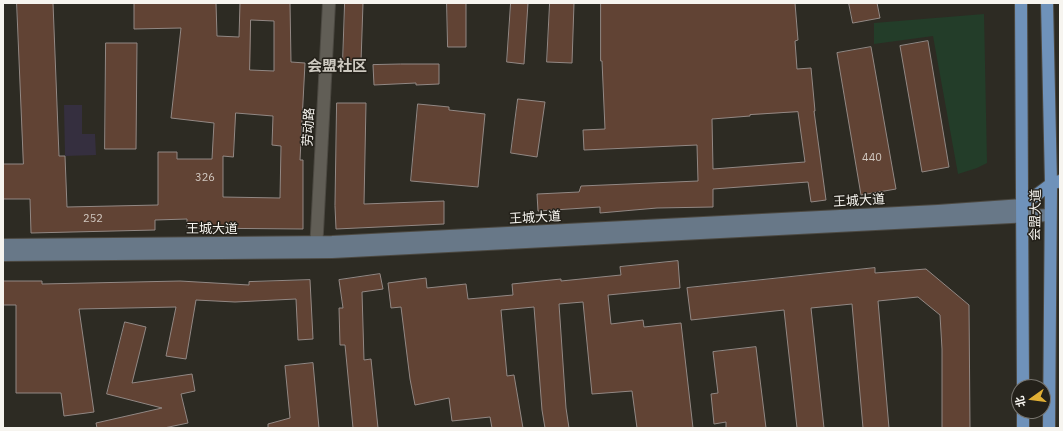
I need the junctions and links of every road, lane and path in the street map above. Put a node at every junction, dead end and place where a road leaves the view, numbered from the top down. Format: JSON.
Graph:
{"nodes":[{"id":1,"x":329,"y":3,"type":"edge"},
{"id":2,"x":1021,"y":3,"type":"edge"},
{"id":3,"x":1047,"y":3,"type":"edge"},
{"id":4,"x":1055,"y":183,"type":"edge"},
{"id":5,"x":1023,"y":211,"type":"junction"},
{"id":6,"x":1055,"y":215,"type":"edge"},
{"id":7,"x":3,"y":245,"type":"edge"},
{"id":8,"x":316,"y":247,"type":"junction"},
{"id":9,"x":3,"y":255,"type":"edge"},
{"id":10,"x":1023,"y":379,"type":"edge"},
{"id":11,"x":1049,"y":428,"type":"edge"}],
"edges":[{"from":1,"to":8,"type":"street","name":"劳动路"},
{"from":2,"to":5,"type":"main road","name":"会盟大道"},
{"from":3,"to":4,"type":"main road","name":"会盟大道"},
{"from":4,"to":5,"type":"main road"},
{"from":4,"to":6,"type":"main road","name":"会盟大道"},
{"from":5,"to":6,"type":"main road","name":"王城大道"},
{"from":5,"to":8,"type":"main road","name":"王城大道"},
{"from":5,"to":10,"type":"main road","name":"会盟大道"},
{"from":6,"to":11,"type":"main road","name":"会盟大道"},
{"from":7,"to":8,"type":"main road","name":"王城大道"},
{"from":8,"to":9,"type":"main road","name":"王城大道"}]}
